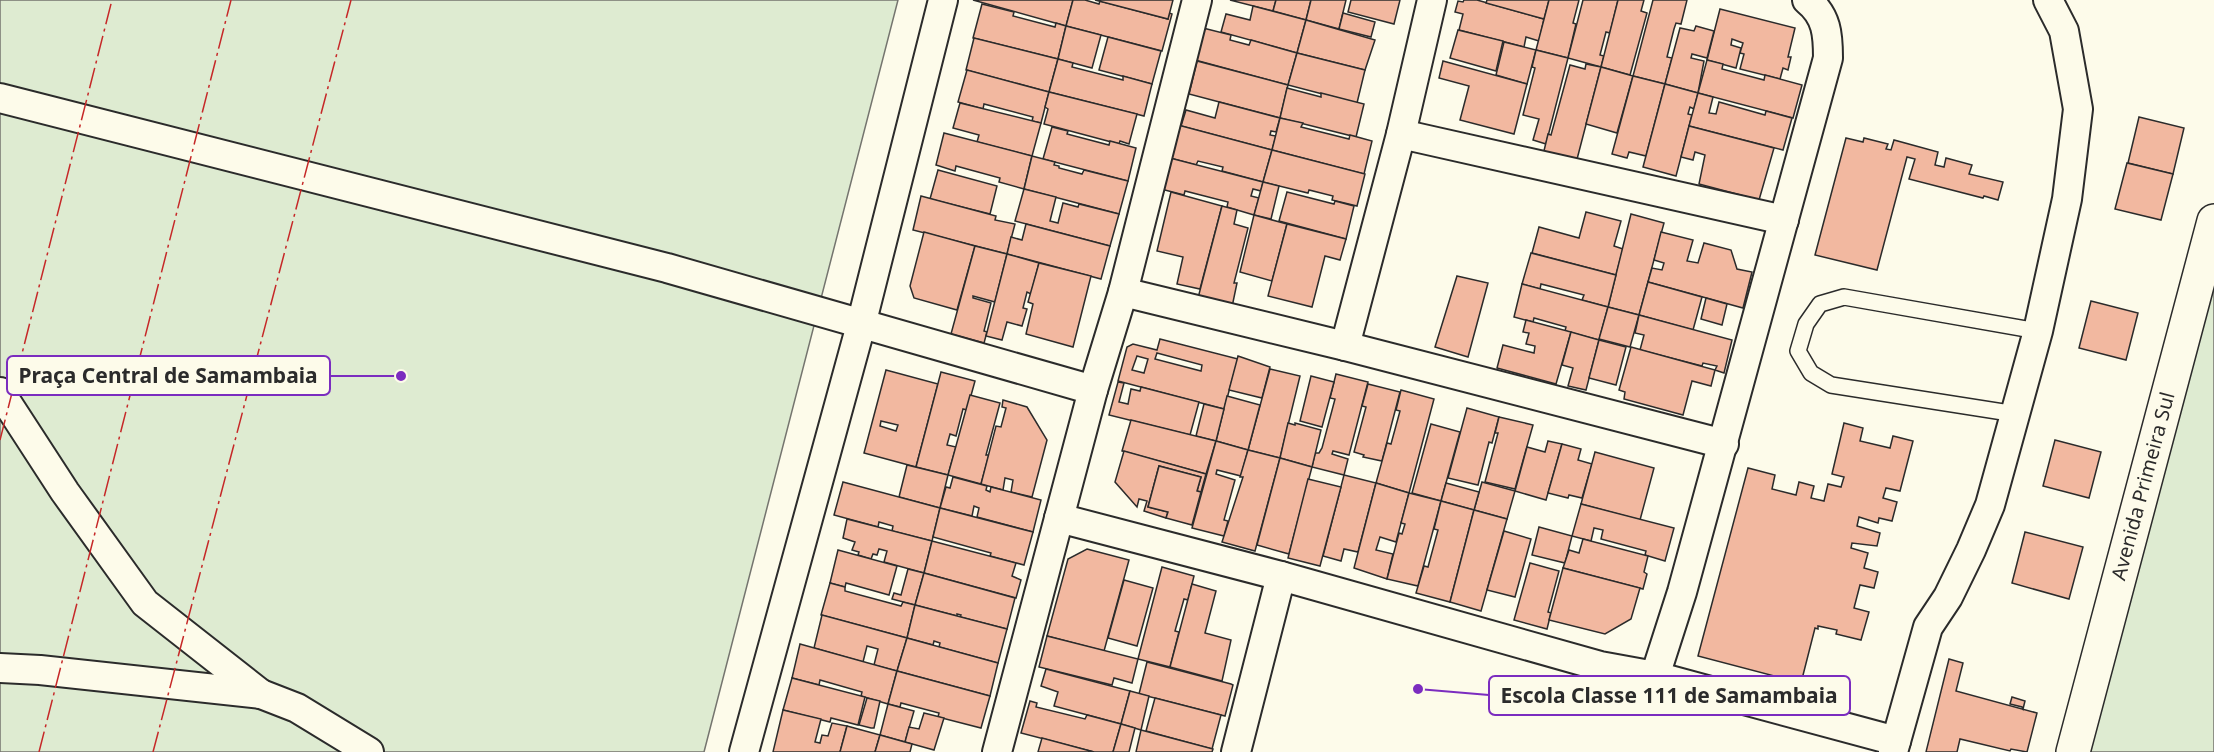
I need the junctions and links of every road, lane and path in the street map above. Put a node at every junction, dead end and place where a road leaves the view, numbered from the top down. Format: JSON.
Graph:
{"nodes":[{"id":1,"x":943,"y":0,"type":"edge"},
{"id":2,"x":1197,"y":0,"type":"edge"},
{"id":3,"x":1432,"y":0,"type":"edge"},
{"id":4,"x":1808,"y":0,"type":"edge"},
{"id":5,"x":2048,"y":0,"type":"edge"},
{"id":6,"x":0,"y":98,"type":"edge"},
{"id":7,"x":1401,"y":134,"type":"junction"},
{"id":8,"x":1784,"y":220,"type":"junction"},
{"id":9,"x":2214,"y":221,"type":"edge"},
{"id":10,"x":1123,"y":292,"type":"junction"},
{"id":11,"x":861,"y":325,"type":"junction"},
{"id":12,"x":2038,"y":331,"type":"junction"},
{"id":13,"x":1345,"y":346,"type":"junction"},
{"id":14,"x":1094,"y":390,"type":"junction"},
{"id":15,"x":0,"y":392,"type":"edge"},
{"id":16,"x":2016,"y":414,"type":"junction"},
{"id":17,"x":1724,"y":444,"type":"junction"},
{"id":18,"x":1059,"y":518,"type":"junction"},
{"id":19,"x":1281,"y":576,"type":"junction"},
{"id":20,"x":0,"y":668,"type":"edge"},
{"id":21,"x":1655,"y":676,"type":"junction"},
{"id":22,"x":261,"y":694,"type":"junction"},
{"id":23,"x":1894,"y":747,"type":"edge"},
{"id":24,"x":369,"y":752,"type":"edge"},
{"id":25,"x":744,"y":752,"type":"edge"},
{"id":26,"x":998,"y":752,"type":"edge"},
{"id":27,"x":1236,"y":752,"type":"edge"},
{"id":28,"x":2073,"y":752,"type":"edge"}],
"edges":[{"from":1,"to":11,"type":"street"},
{"from":2,"to":10,"type":"street"},
{"from":3,"to":7,"type":"street"},
{"from":4,"to":8,"type":"street"},
{"from":5,"to":12,"type":"street"},
{"from":6,"to":11,"type":"street"},
{"from":7,"to":8,"type":"street"},
{"from":7,"to":13,"type":"street"},
{"from":8,"to":17,"type":"street"},
{"from":9,"to":28,"type":"main road","name":"Avenida Primeira Sul"},
{"from":10,"to":13,"type":"street"},
{"from":10,"to":14,"type":"street"},
{"from":11,"to":14,"type":"street"},
{"from":11,"to":25,"type":"street"},
{"from":12,"to":16,"type":"street"},
{"from":12,"to":16,"type":"lane"},
{"from":13,"to":17,"type":"street"},
{"from":14,"to":18,"type":"street"},
{"from":15,"to":22,"type":"street"},
{"from":16,"to":23,"type":"street"},
{"from":17,"to":21,"type":"street"},
{"from":18,"to":19,"type":"street"},
{"from":18,"to":26,"type":"street"},
{"from":19,"to":21,"type":"street"},
{"from":19,"to":27,"type":"street"},
{"from":20,"to":22,"type":"street"},
{"from":21,"to":23,"type":"street"},
{"from":22,"to":24,"type":"street"}]}
